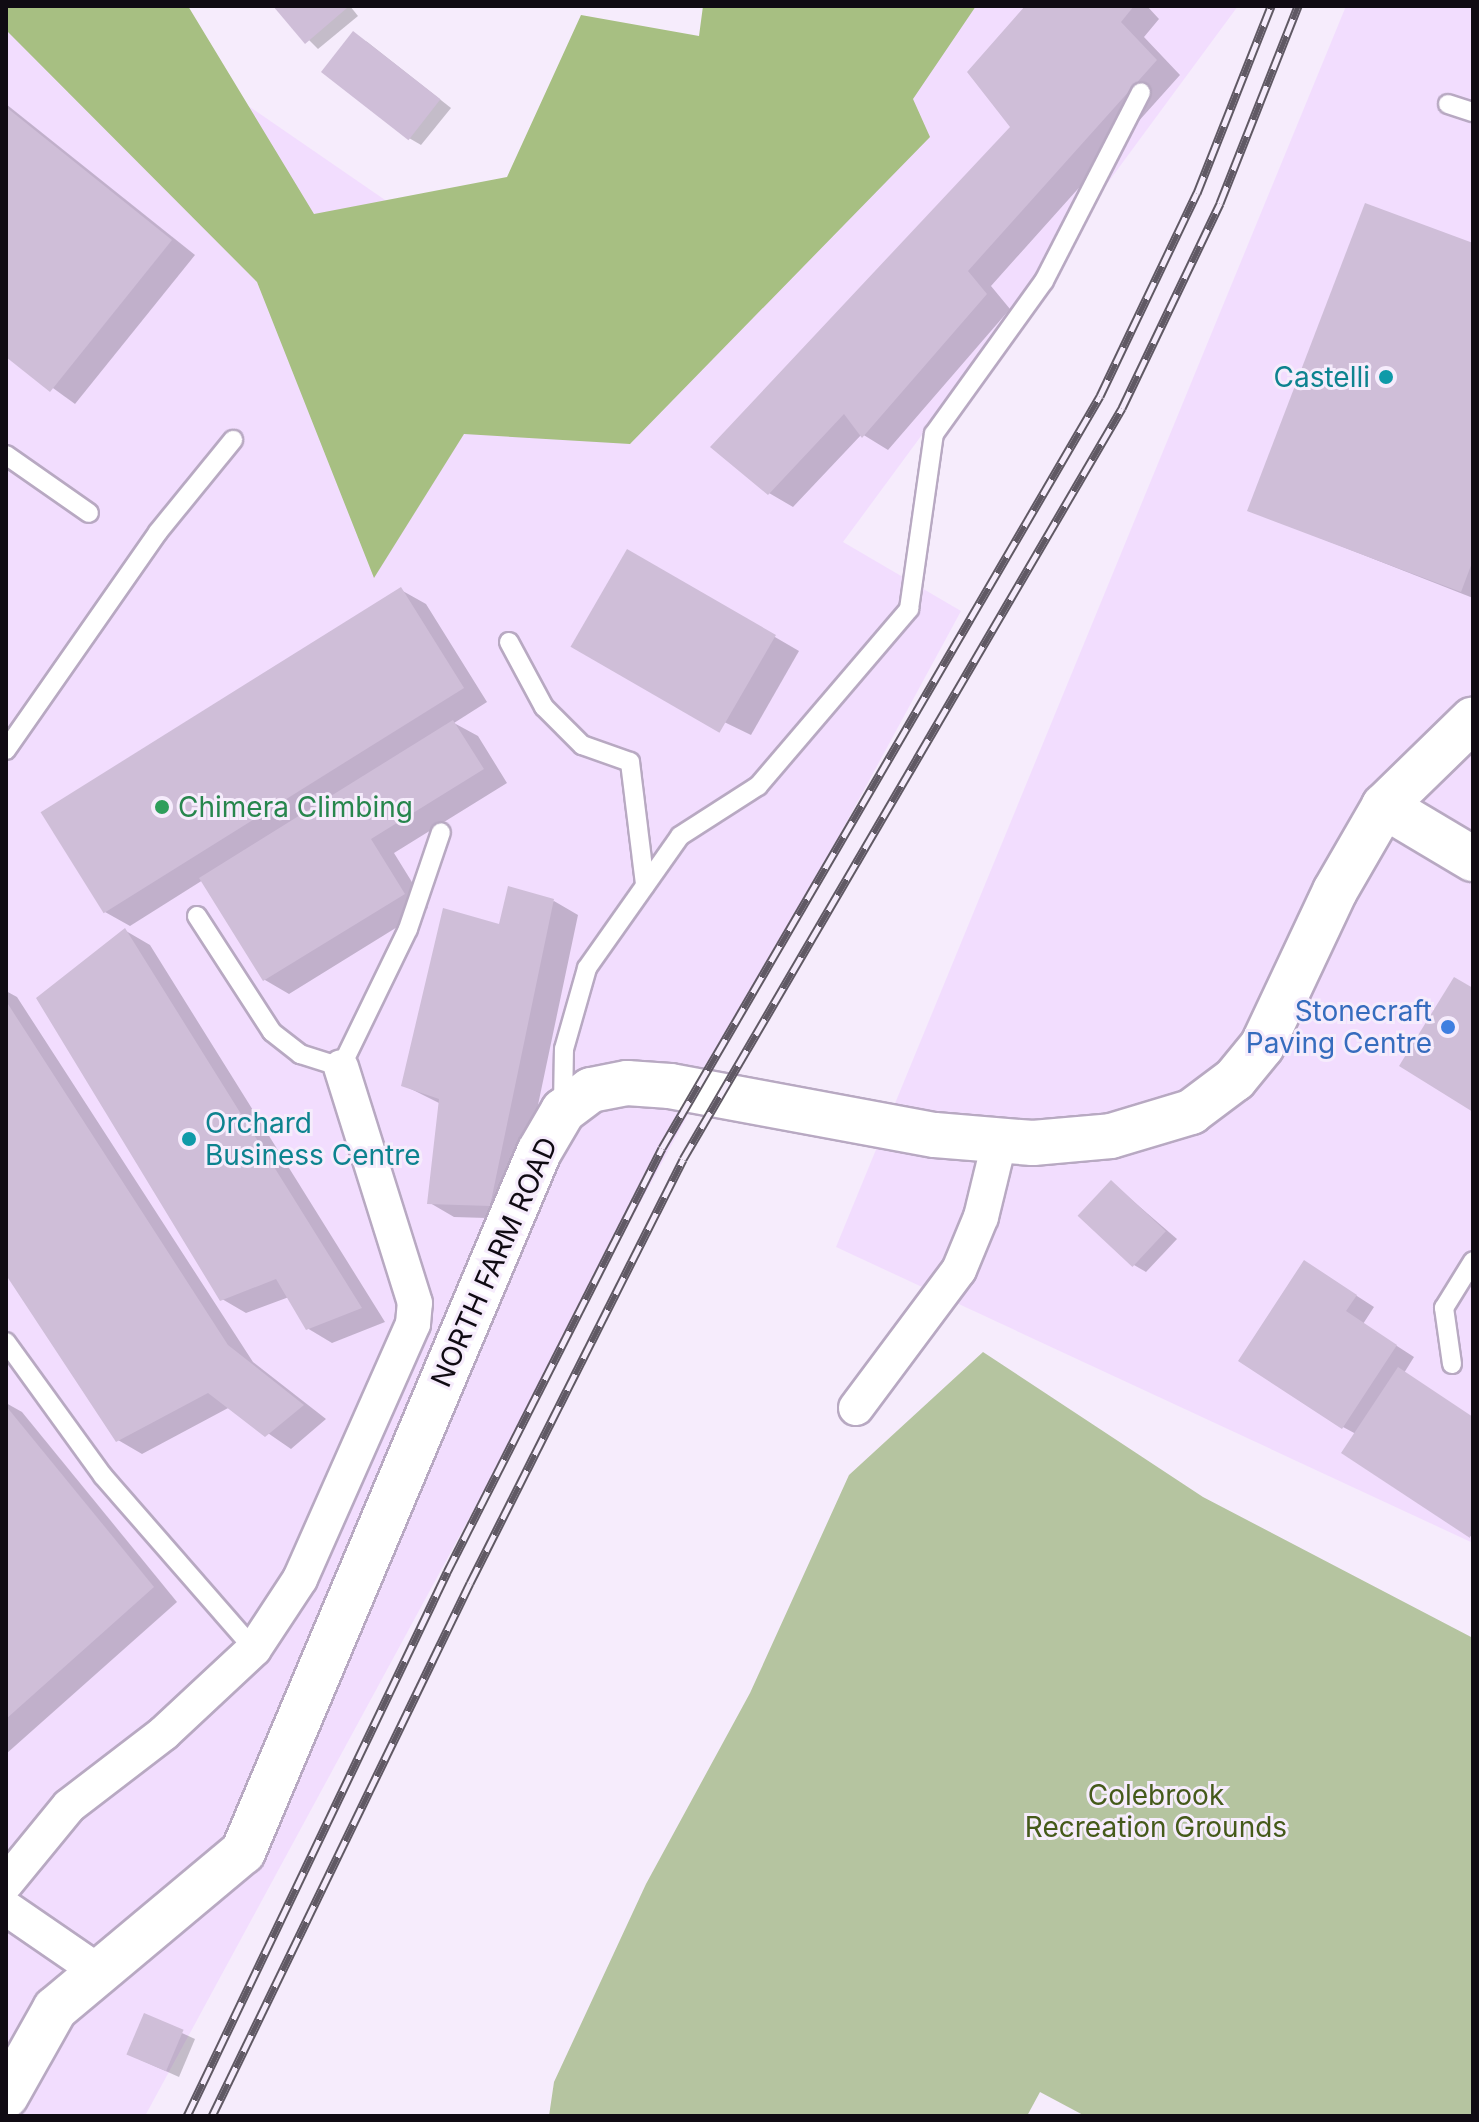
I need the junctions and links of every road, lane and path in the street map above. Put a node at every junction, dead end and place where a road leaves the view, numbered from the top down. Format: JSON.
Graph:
{"nodes":[{"id":1,"x":1141,"y":92,"type":"dead end"},
{"id":2,"x":1448,"y":104,"type":"dead end"},
{"id":3,"x":1473,"y":112,"type":"edge"},
{"id":4,"x":233,"y":440,"type":"dead end"},
{"id":5,"x":6,"y":455,"type":"edge"},
{"id":6,"x":89,"y":513,"type":"dead end"},
{"id":7,"x":509,"y":642,"type":"dead end"},
{"id":8,"x":1473,"y":719,"type":"edge"},
{"id":9,"x":6,"y":750,"type":"edge"},
{"id":10,"x":1384,"y":806,"type":"junction"},
{"id":11,"x":441,"y":832,"type":"dead end"},
{"id":12,"x":1473,"y":859,"type":"edge"},
{"id":13,"x":645,"y":885,"type":"junction"},
{"id":14,"x":197,"y":916,"type":"dead end"},
{"id":15,"x":341,"y":1067,"type":"junction"},
{"id":16,"x":563,"y":1111,"type":"junction"},
{"id":17,"x":999,"y":1143,"type":"junction"},
{"id":18,"x":1473,"y":1261,"type":"edge"},
{"id":19,"x":6,"y":1342,"type":"edge"},
{"id":20,"x":1452,"y":1364,"type":"dead end"},
{"id":21,"x":856,"y":1408,"type":"dead end"},
{"id":22,"x":254,"y":1649,"type":"junction"},
{"id":23,"x":6,"y":1883,"type":"edge"},
{"id":24,"x":6,"y":1908,"type":"edge"},
{"id":25,"x":99,"y":1972,"type":"junction"},
{"id":26,"x":6,"y":2096,"type":"edge"}],
"edges":[{"from":1,"to":13,"type":"lane"},
{"from":2,"to":3,"type":"lane"},
{"from":4,"to":9,"type":"lane"},
{"from":5,"to":6,"type":"lane"},
{"from":7,"to":13,"type":"lane"},
{"from":8,"to":10,"type":"street","name":"NORTH FARM ROAD"},
{"from":10,"to":12,"type":"street"},
{"from":10,"to":17,"type":"street","name":"NORTH FARM ROAD"},
{"from":11,"to":15,"type":"lane"},
{"from":13,"to":16,"type":"lane"},
{"from":14,"to":15,"type":"lane"},
{"from":15,"to":22,"type":"street"},
{"from":16,"to":17,"type":"street","name":"NORTH FARM ROAD"},
{"from":16,"to":25,"type":"street","name":"NORTH FARM ROAD"},
{"from":17,"to":21,"type":"street"},
{"from":18,"to":20,"type":"lane"},
{"from":19,"to":22,"type":"lane"},
{"from":22,"to":23,"type":"street"},
{"from":24,"to":25,"type":"street"},
{"from":25,"to":26,"type":"street","name":"NORTH FARM ROAD"}]}
